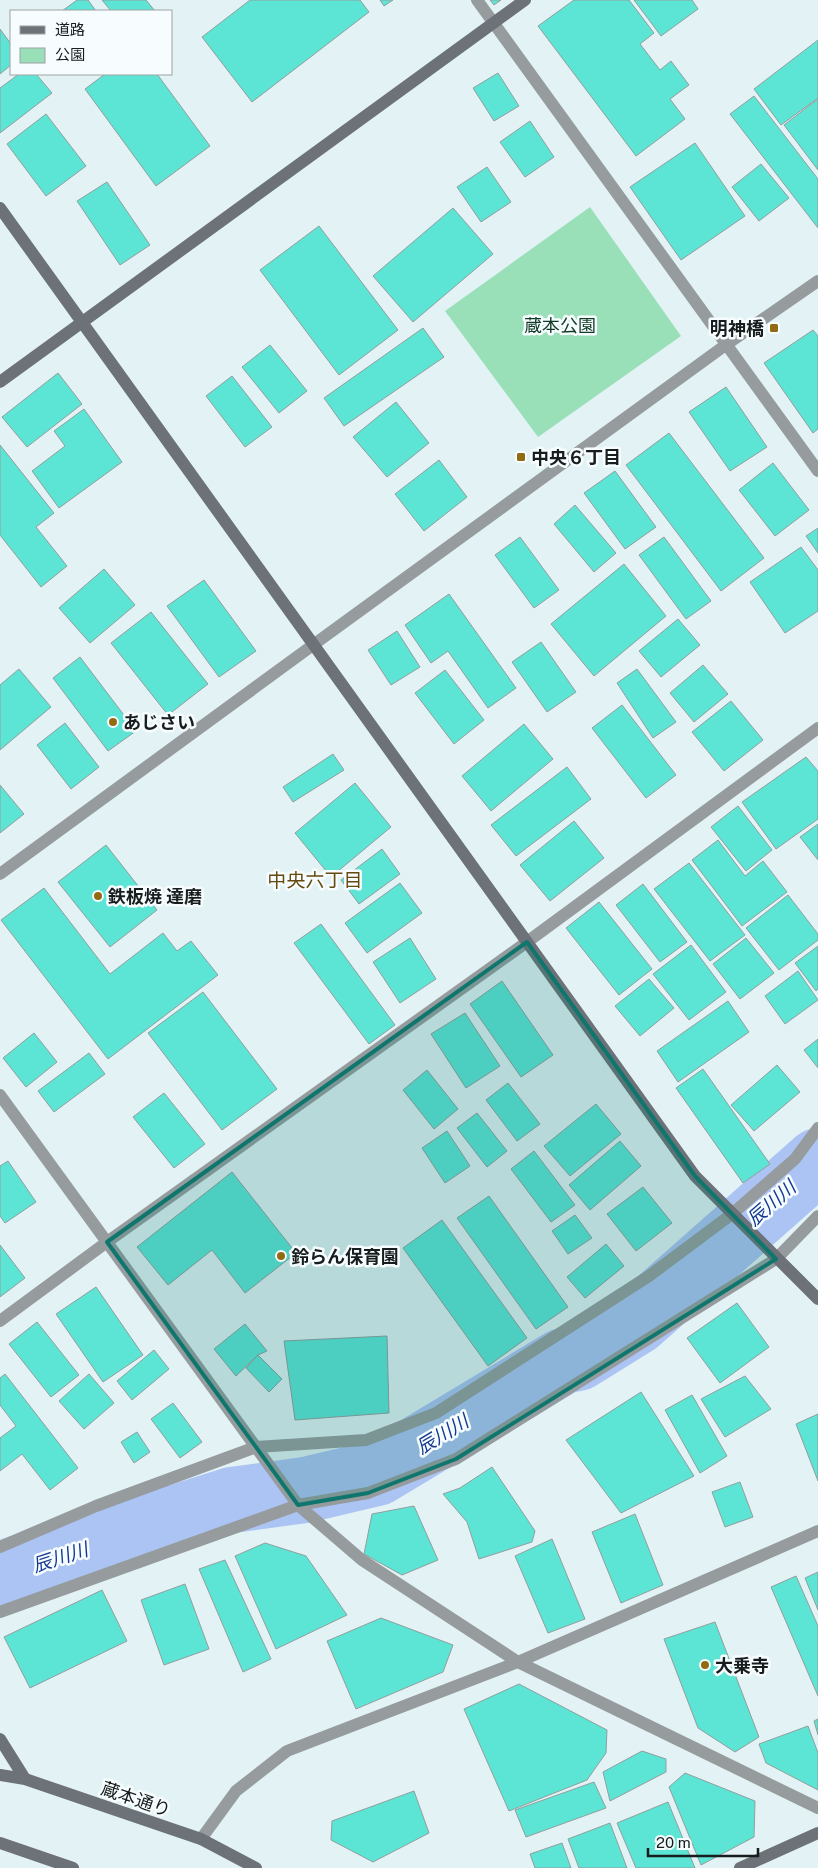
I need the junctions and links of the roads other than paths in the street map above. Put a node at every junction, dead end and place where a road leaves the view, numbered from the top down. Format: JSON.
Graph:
{"nodes":[{"id":1,"x":477,"y":0,"type":"edge"},
{"id":2,"x":525,"y":0,"type":"edge"},
{"id":3,"x":493,"y":23,"type":"junction"},
{"id":4,"x":0,"y":208,"type":"edge"},
{"id":5,"x":818,"y":281,"type":"edge"},
{"id":6,"x":82,"y":322,"type":"junction"},
{"id":7,"x":727,"y":344,"type":"junction"},
{"id":8,"x":0,"y":382,"type":"edge"},
{"id":9,"x":818,"y":471,"type":"edge"},
{"id":10,"x":313,"y":644,"type":"junction"},
{"id":11,"x":818,"y":728,"type":"edge"},
{"id":12,"x":0,"y":874,"type":"edge"},
{"id":13,"x":527,"y":942,"type":"junction"},
{"id":14,"x":0,"y":1095,"type":"edge"},
{"id":15,"x":818,"y":1128,"type":"edge"},
{"id":16,"x":732,"y":1214,"type":"junction"},
{"id":17,"x":818,"y":1216,"type":"edge"},
{"id":18,"x":106,"y":1242,"type":"junction"},
{"id":19,"x":776,"y":1258,"type":"junction"},
{"id":20,"x":818,"y":1299,"type":"edge"},
{"id":21,"x":0,"y":1320,"type":"edge"},
{"id":22,"x":256,"y":1447,"type":"junction"},
{"id":23,"x":298,"y":1505,"type":"junction"},
{"id":24,"x":818,"y":1531,"type":"edge"},
{"id":25,"x":0,"y":1547,"type":"edge"},
{"id":26,"x":0,"y":1612,"type":"edge"},
{"id":27,"x":518,"y":1662,"type":"junction"},
{"id":28,"x":0,"y":1739,"type":"edge"},
{"id":29,"x":0,"y":1775,"type":"edge"},
{"id":30,"x":25,"y":1779,"type":"junction"},
{"id":31,"x":818,"y":1808,"type":"edge"},
{"id":32,"x":818,"y":1833,"type":"edge"},
{"id":33,"x":201,"y":1840,"type":"junction"},
{"id":34,"x":0,"y":1843,"type":"edge"},
{"id":35,"x":74,"y":1868,"type":"edge"},
{"id":36,"x":256,"y":1868,"type":"edge"},
{"id":37,"x":740,"y":1868,"type":"edge"}],
"edges":[{"from":1,"to":3,"type":"street"},
{"from":2,"to":3,"type":"street"},
{"from":3,"to":6,"type":"street"},
{"from":3,"to":7,"type":"street"},
{"from":4,"to":6,"type":"street"},
{"from":5,"to":7,"type":"street"},
{"from":6,"to":8,"type":"street"},
{"from":6,"to":10,"type":"street"},
{"from":7,"to":9,"type":"street"},
{"from":7,"to":10,"type":"street"},
{"from":10,"to":12,"type":"street"},
{"from":10,"to":13,"type":"street"},
{"from":11,"to":13,"type":"street"},
{"from":13,"to":16,"type":"street"},
{"from":13,"to":18,"type":"street"},
{"from":14,"to":18,"type":"street"},
{"from":15,"to":16,"type":"street"},
{"from":16,"to":19,"type":"street"},
{"from":16,"to":22,"type":"street"},
{"from":17,"to":19,"type":"street"},
{"from":18,"to":21,"type":"street"},
{"from":18,"to":22,"type":"street"},
{"from":19,"to":20,"type":"street"},
{"from":19,"to":23,"type":"street"},
{"from":22,"to":23,"type":"street"},
{"from":22,"to":25,"type":"street"},
{"from":23,"to":26,"type":"street"},
{"from":23,"to":27,"type":"street"},
{"from":24,"to":27,"type":"street"},
{"from":27,"to":31,"type":"street"},
{"from":27,"to":33,"type":"street"},
{"from":28,"to":30,"type":"street"},
{"from":29,"to":30,"type":"street","name":"蔵本通り"},
{"from":30,"to":33,"type":"street","name":"蔵本通り"},
{"from":32,"to":37,"type":"street"},
{"from":33,"to":36,"type":"street","name":"蔵本通り"},
{"from":34,"to":35,"type":"street"}]}
